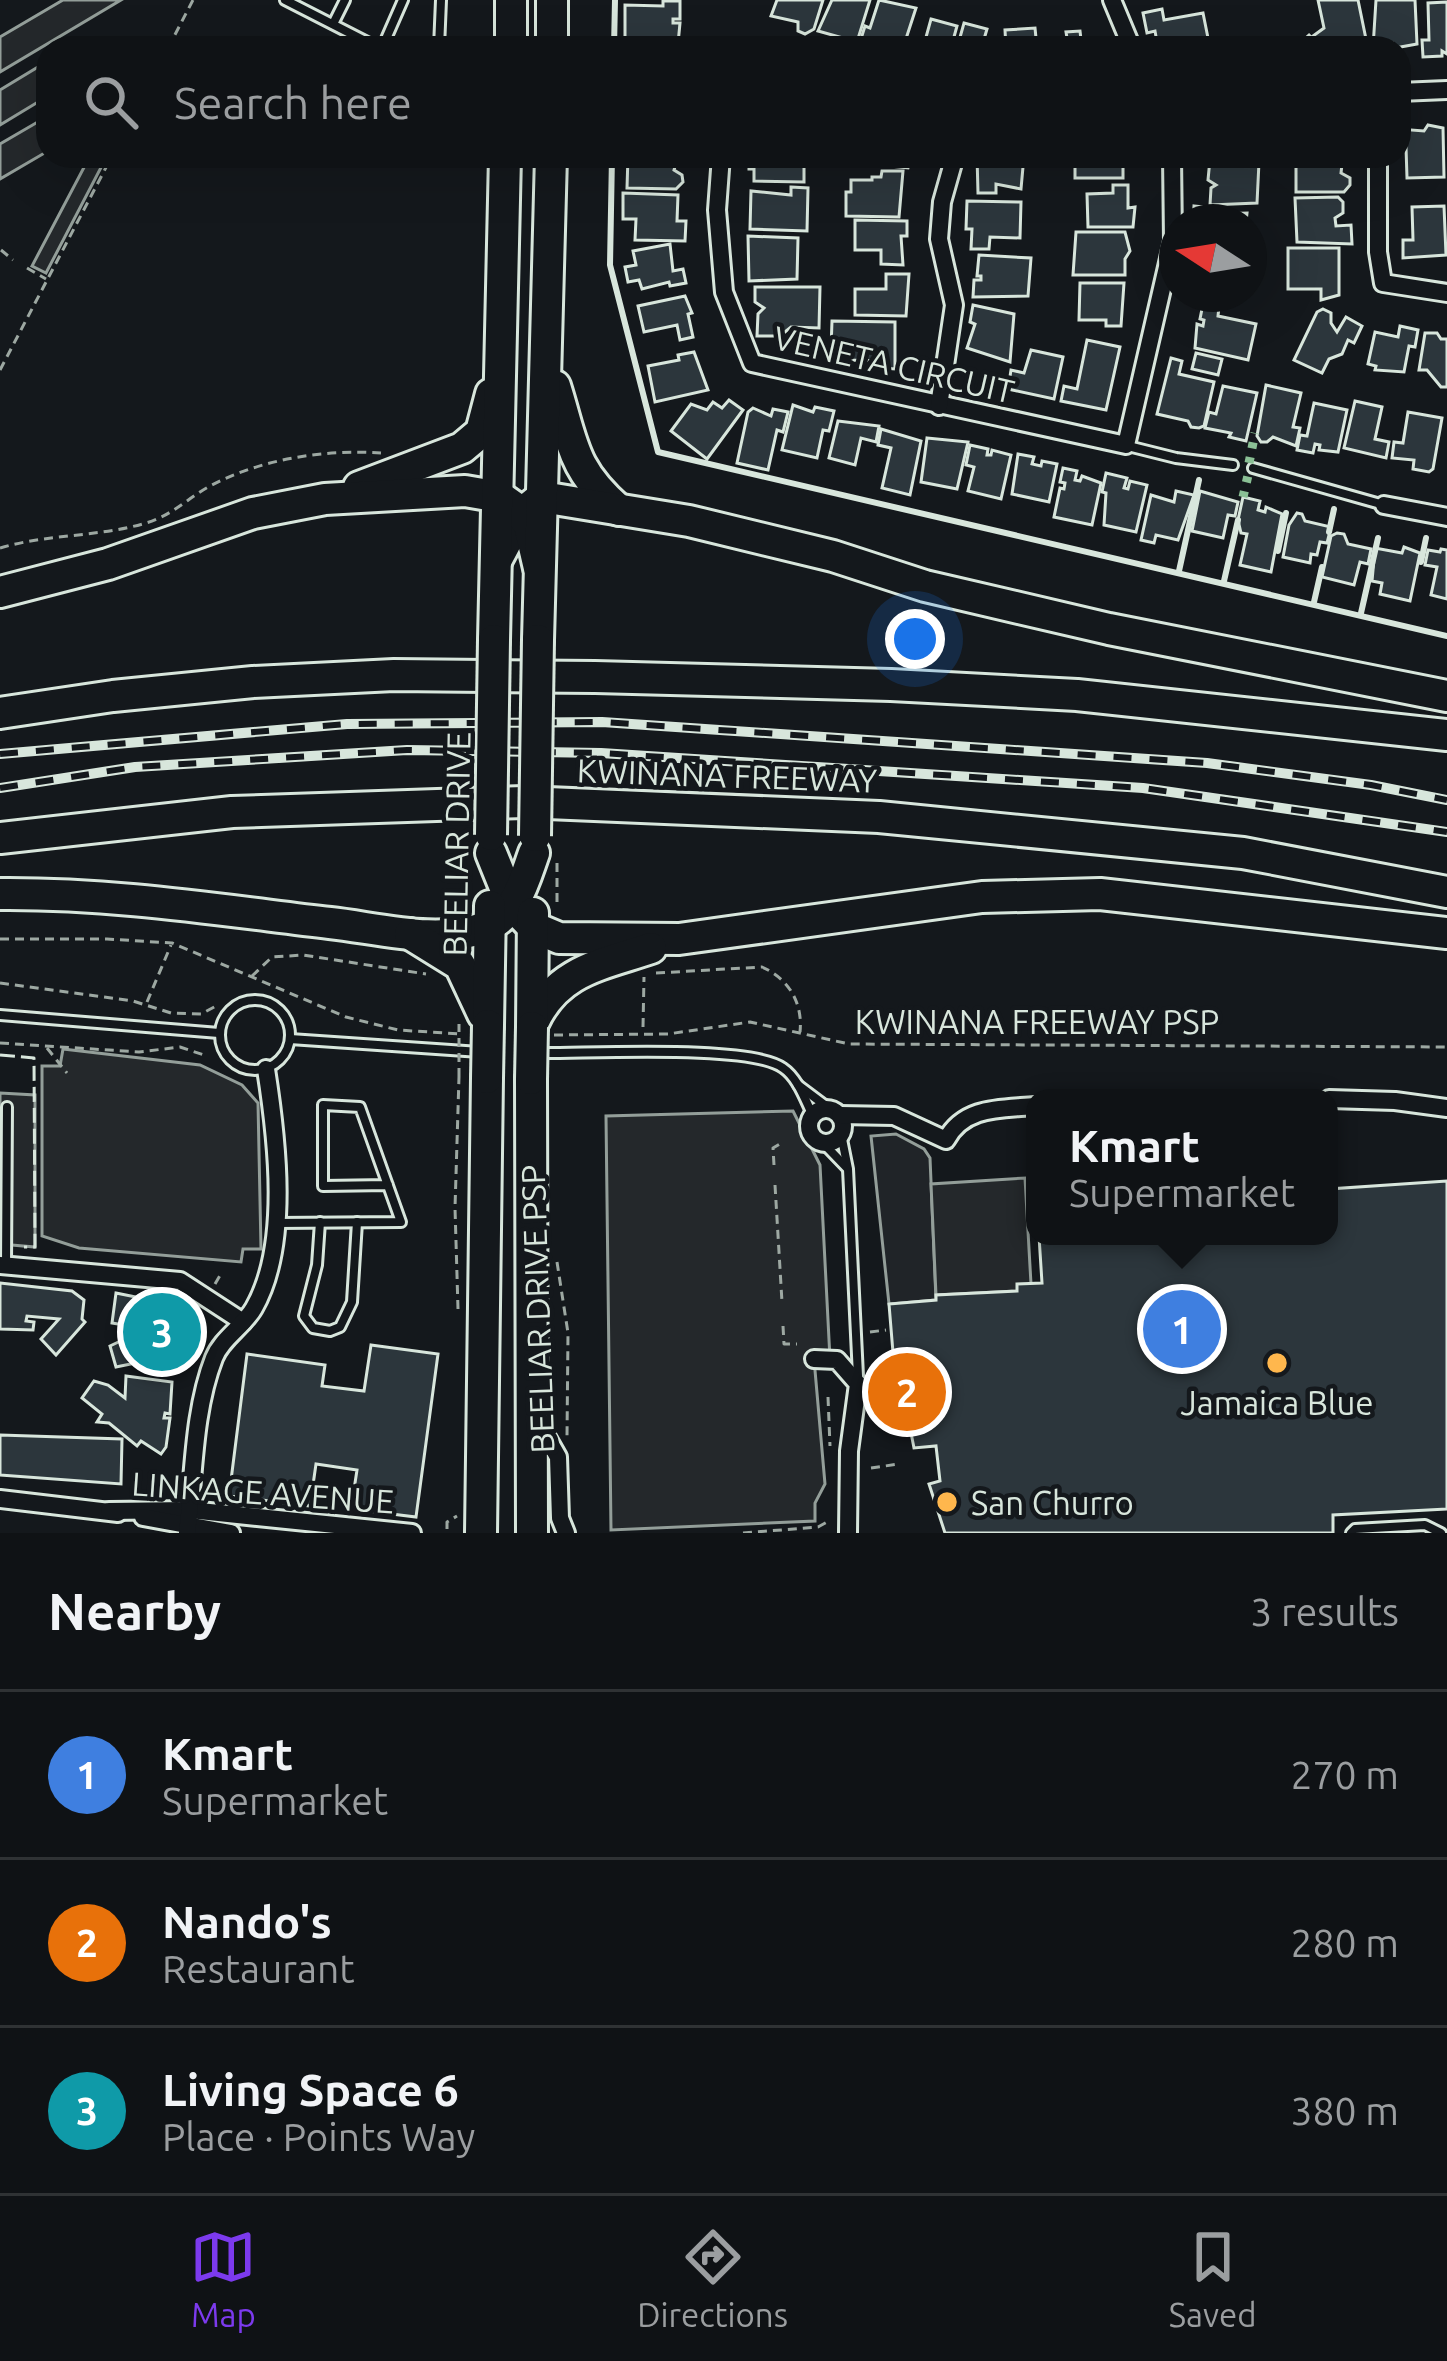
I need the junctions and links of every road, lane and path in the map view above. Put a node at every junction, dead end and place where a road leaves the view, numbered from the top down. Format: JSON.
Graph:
{"nodes":[{"id":1,"x":194,"y":0,"type":"edge"},
{"id":2,"x":285,"y":0,"type":"edge"},
{"id":3,"x":345,"y":0,"type":"edge"},
{"id":4,"x":404,"y":0,"type":"edge"},
{"id":5,"x":441,"y":0,"type":"edge"},
{"id":6,"x":511,"y":0,"type":"edge"},
{"id":7,"x":552,"y":0,"type":"edge"},
{"id":8,"x":1112,"y":0,"type":"edge"},
{"id":9,"x":333,"y":24,"type":"junction"},
{"id":10,"x":174,"y":36,"type":"edge"},
{"id":11,"x":356,"y":36,"type":"edge"},
{"id":12,"x":386,"y":36,"type":"edge"},
{"id":13,"x":440,"y":36,"type":"edge"},
{"id":14,"x":509,"y":36,"type":"edge"},
{"id":15,"x":552,"y":36,"type":"edge"},
{"id":16,"x":1127,"y":36,"type":"edge"},
{"id":17,"x":1447,"y":91,"type":"edge"},
{"id":18,"x":1411,"y":92,"type":"edge"},
{"id":19,"x":106,"y":168,"type":"edge"},
{"id":20,"x":499,"y":168,"type":"edge"},
{"id":21,"x":551,"y":168,"type":"edge"},
{"id":22,"x":720,"y":168,"type":"edge"},
{"id":23,"x":952,"y":168,"type":"edge"},
{"id":24,"x":1172,"y":168,"type":"edge"},
{"id":25,"x":1378,"y":168,"type":"edge"},
{"id":26,"x":1,"y":250,"type":"edge"},
{"id":27,"x":13,"y":260,"type":"dead end"},
{"id":28,"x":27,"y":268,"type":"dead end"},
{"id":29,"x":47,"y":280,"type":"junction"},
{"id":30,"x":1447,"y":293,"type":"edge"},
{"id":31,"x":500,"y":358,"type":"junction"},
{"id":32,"x":548,"y":363,"type":"junction"},
{"id":33,"x":0,"y":370,"type":"edge"},
{"id":34,"x":939,"y":406,"type":"junction"},
{"id":35,"x":1126,"y":446,"type":"junction"},
{"id":36,"x":381,"y":453,"type":"dead end"},
{"id":37,"x":1233,"y":465,"type":"dead end"},
{"id":38,"x":1253,"y":468,"type":"dead end"},
{"id":39,"x":325,"y":500,"type":"junction"},
{"id":40,"x":521,"y":503,"type":"junction"},
{"id":41,"x":1384,"y":505,"type":"joint"},
{"id":42,"x":619,"y":509,"type":"junction"},
{"id":43,"x":1447,"y":517,"type":"edge"},
{"id":44,"x":0,"y":548,"type":"edge"},
{"id":45,"x":0,"y":592,"type":"edge"},
{"id":46,"x":0,"y":696,"type":"edge"},
{"id":47,"x":113,"y":696,"type":"junction"},
{"id":48,"x":1447,"y":697,"type":"edge"},
{"id":49,"x":0,"y":713,"type":"edge"},
{"id":50,"x":1447,"y":735,"type":"edge"},
{"id":51,"x":0,"y":838,"type":"edge"},
{"id":52,"x":542,"y":849,"type":"junction"},
{"id":53,"x":1447,"y":892,"type":"edge"},
{"id":54,"x":0,"y":894,"type":"edge"},
{"id":55,"x":523,"y":921,"type":"junction"},
{"id":56,"x":1447,"y":932,"type":"edge"},
{"id":57,"x":409,"y":933,"type":"junction"},
{"id":58,"x":0,"y":939,"type":"edge"},
{"id":59,"x":679,"y":939,"type":"junction"},
{"id":60,"x":172,"y":943,"type":"junction"},
{"id":61,"x":425,"y":974,"type":"dead end"},
{"id":62,"x":251,"y":977,"type":"junction"},
{"id":63,"x":0,"y":983,"type":"edge"},
{"id":64,"x":218,"y":1004,"type":"dead end"},
{"id":65,"x":146,"y":1006,"type":"junction"},
{"id":66,"x":0,"y":1015,"type":"edge"},
{"id":67,"x":643,"y":1028,"type":"dead end"},
{"id":68,"x":219,"y":1033,"type":"junction"},
{"id":69,"x":800,"y":1034,"type":"junction"},
{"id":70,"x":290,"y":1039,"type":"junction"},
{"id":71,"x":0,"y":1043,"type":"edge"},
{"id":72,"x":45,"y":1047,"type":"junction"},
{"id":73,"x":1447,"y":1047,"type":"edge"},
{"id":74,"x":477,"y":1049,"type":"junction"},
{"id":75,"x":534,"y":1049,"type":"junction"},
{"id":76,"x":206,"y":1057,"type":"dead end"},
{"id":77,"x":266,"y":1069,"type":"junction"},
{"id":78,"x":68,"y":1073,"type":"dead end"},
{"id":79,"x":797,"y":1084,"type":"junction"},
{"id":80,"x":1338,"y":1100,"type":"edge"},
{"id":81,"x":7,"y":1107,"type":"dead end"},
{"id":82,"x":1026,"y":1107,"type":"edge"},
{"id":83,"x":1447,"y":1108,"type":"edge"},
{"id":84,"x":833,"y":1121,"type":"junction"},
{"id":85,"x":783,"y":1142,"type":"dead end"},
{"id":86,"x":822,"y":1142,"type":"junction"},
{"id":87,"x":774,"y":1165,"type":"dead end"},
{"id":88,"x":848,"y":1169,"type":"junction"},
{"id":89,"x":388,"y":1185,"type":"junction"},
{"id":90,"x":775,"y":1185,"type":"dead end"},
{"id":91,"x":276,"y":1222,"type":"junction"},
{"id":92,"x":320,"y":1222,"type":"junction"},
{"id":93,"x":357,"y":1222,"type":"junction"},
{"id":94,"x":557,"y":1261,"type":"dead end"},
{"id":95,"x":3,"y":1266,"type":"edge"},
{"id":96,"x":222,"y":1272,"type":"dead end"},
{"id":97,"x":211,"y":1290,"type":"dead end"},
{"id":98,"x":782,"y":1302,"type":"dead end"},
{"id":99,"x":242,"y":1322,"type":"junction"},
{"id":100,"x":783,"y":1327,"type":"dead end"},
{"id":101,"x":886,"y":1330,"type":"dead end"},
{"id":102,"x":868,"y":1332,"type":"dead end"},
{"id":103,"x":797,"y":1344,"type":"dead end"},
{"id":104,"x":814,"y":1359,"type":"dead end"},
{"id":105,"x":858,"y":1384,"type":"junction"},
{"id":106,"x":828,"y":1396,"type":"dead end"},
{"id":107,"x":531,"y":1408,"type":"junction"},
{"id":108,"x":567,"y":1441,"type":"dead end"},
{"id":109,"x":830,"y":1443,"type":"dead end"},
{"id":110,"x":899,"y":1464,"type":"dead end"},
{"id":111,"x":871,"y":1468,"type":"dead end"},
{"id":112,"x":481,"y":1496,"type":"junction"},
{"id":113,"x":0,"y":1499,"type":"edge"},
{"id":114,"x":830,"y":1521,"type":"dead end"},
{"id":115,"x":188,"y":1523,"type":"edge"},
{"id":116,"x":450,"y":1528,"type":"edge"},
{"id":117,"x":851,"y":1530,"type":"edge"},
{"id":118,"x":231,"y":1533,"type":"edge"},
{"id":119,"x":412,"y":1533,"type":"edge"},
{"id":120,"x":481,"y":1533,"type":"edge"},
{"id":121,"x":532,"y":1533,"type":"edge"},
{"id":122,"x":566,"y":1533,"type":"edge"},
{"id":123,"x":743,"y":1533,"type":"edge"},
{"id":124,"x":1352,"y":1533,"type":"edge"},
{"id":125,"x":1441,"y":1533,"type":"edge"}],
"edges":[{"from":1,"to":10,"type":"path"},
{"from":2,"to":9,"type":"lane"},
{"from":3,"to":9,"type":"lane"},
{"from":4,"to":12,"type":"lane"},
{"from":5,"to":13,"type":"lane"},
{"from":6,"to":14,"type":"highway"},
{"from":7,"to":15,"type":"highway"},
{"from":8,"to":16,"type":"street"},
{"from":9,"to":11,"type":"lane"},
{"from":17,"to":18,"type":"street"},
{"from":19,"to":29,"type":"path"},
{"from":20,"to":31,"type":"highway","name":"BEELIAR DRIVE"},
{"from":21,"to":32,"type":"highway","name":"BEELIAR DRIVE"},
{"from":22,"to":34,"type":"street","name":"VENETA CIRCUIT"},
{"from":23,"to":34,"type":"street"},
{"from":24,"to":35,"type":"street"},
{"from":25,"to":30,"type":"street"},
{"from":26,"to":27,"type":"path"},
{"from":28,"to":29,"type":"path"},
{"from":29,"to":33,"type":"path"},
{"from":31,"to":39,"type":"highway"},
{"from":31,"to":40,"type":"highway","name":"BEELIAR DRIVE"},
{"from":32,"to":40,"type":"highway","name":"BEELIAR DRIVE"},
{"from":32,"to":42,"type":"highway"},
{"from":34,"to":35,"type":"street","name":"VENETA CIRCUIT"},
{"from":35,"to":37,"type":"lane","name":"VENETA CIRCUIT"},
{"from":36,"to":44,"type":"path"},
{"from":38,"to":41,"type":"lane"},
{"from":39,"to":40,"type":"highway"},
{"from":39,"to":45,"type":"highway"},
{"from":40,"to":42,"type":"highway"},
{"from":40,"to":52,"type":"highway","name":"BEELIAR DRIVE","bridge":true},
{"from":40,"to":55,"type":"highway","name":"BEELIAR DRIVE","bridge":true},
{"from":41,"to":43,"type":"street"},
{"from":42,"to":48,"type":"highway"},
{"from":46,"to":47,"type":"highway"},
{"from":47,"to":49,"type":"highway"},
{"from":47,"to":50,"type":"highway"},
{"from":51,"to":53,"type":"highway","name":"KWINANA FREEWAY"},
{"from":52,"to":55,"type":"highway","name":"BEELIAR DRIVE"},
{"from":52,"to":55,"type":"path"},
{"from":54,"to":57,"type":"highway"},
{"from":55,"to":57,"type":"highway"},
{"from":55,"to":59,"type":"highway"},
{"from":55,"to":74,"type":"highway","name":"BEELIAR DRIVE"},
{"from":55,"to":75,"type":"highway","name":"BEELIAR DRIVE"},
{"from":56,"to":59,"type":"highway"},
{"from":57,"to":74,"type":"highway"},
{"from":58,"to":60,"type":"path"},
{"from":59,"to":75,"type":"highway"},
{"from":60,"to":62,"type":"path"},
{"from":60,"to":65,"type":"path"},
{"from":61,"to":62,"type":"path"},
{"from":62,"to":74,"type":"path"},
{"from":63,"to":65,"type":"path"},
{"from":64,"to":65,"type":"path"},
{"from":66,"to":68,"type":"lane"},
{"from":67,"to":69,"type":"path"},
{"from":68,"to":70,"type":"lane"},
{"from":68,"to":77,"type":"lane"},
{"from":69,"to":73,"type":"path","name":"KWINANA FREEWAY PSP"},
{"from":69,"to":75,"type":"path","name":"KWINANA FREEWAY PSP"},
{"from":70,"to":74,"type":"lane"},
{"from":70,"to":77,"type":"lane"},
{"from":71,"to":72,"type":"path"},
{"from":72,"to":76,"type":"path"},
{"from":72,"to":78,"type":"path"},
{"from":74,"to":112,"type":"highway","name":"BEELIAR DRIVE"},
{"from":75,"to":79,"type":"lane"},
{"from":75,"to":107,"type":"highway","name":"BEELIAR DRIVE"},
{"from":77,"to":91,"type":"street"},
{"from":79,"to":84,"type":"lane"},
{"from":79,"to":84,"type":"lane"},
{"from":80,"to":83,"type":"street"},
{"from":81,"to":95,"type":"lane"},
{"from":82,"to":84,"type":"street"},
{"from":84,"to":86,"type":"street"},
{"from":84,"to":86,"type":"street"},
{"from":84,"to":88,"type":"lane"},
{"from":85,"to":87,"type":"path"},
{"from":86,"to":88,"type":"lane"},
{"from":88,"to":105,"type":"lane"},
{"from":89,"to":89,"type":"lane"},
{"from":89,"to":93,"type":"lane"},
{"from":90,"to":98,"type":"path"},
{"from":91,"to":92,"type":"lane"},
{"from":91,"to":99,"type":"street"},
{"from":92,"to":93,"type":"lane"},
{"from":92,"to":93,"type":"lane"},
{"from":94,"to":108,"type":"path","name":"BEELIAR DRIVE PSP"},
{"from":95,"to":99,"type":"street"},
{"from":96,"to":97,"type":"path"},
{"from":99,"to":115,"type":"street"},
{"from":100,"to":103,"type":"path"},
{"from":101,"to":102,"type":"path"},
{"from":104,"to":105,"type":"street"},
{"from":105,"to":117,"type":"street"},
{"from":106,"to":109,"type":"path"},
{"from":107,"to":121,"type":"highway","name":"BEELIAR DRIVE"},
{"from":107,"to":122,"type":"street"},
{"from":110,"to":111,"type":"path"},
{"from":112,"to":116,"type":"highway"},
{"from":112,"to":120,"type":"highway","name":"BEELIAR DRIVE"},
{"from":113,"to":115,"type":"street","name":"LINKAGE AVENUE"},
{"from":114,"to":123,"type":"path"},
{"from":115,"to":118,"type":"street","name":"LINKAGE AVENUE"},
{"from":115,"to":119,"type":"street","name":"LINKAGE AVENUE"},
{"from":124,"to":125,"type":"lane"}]}
